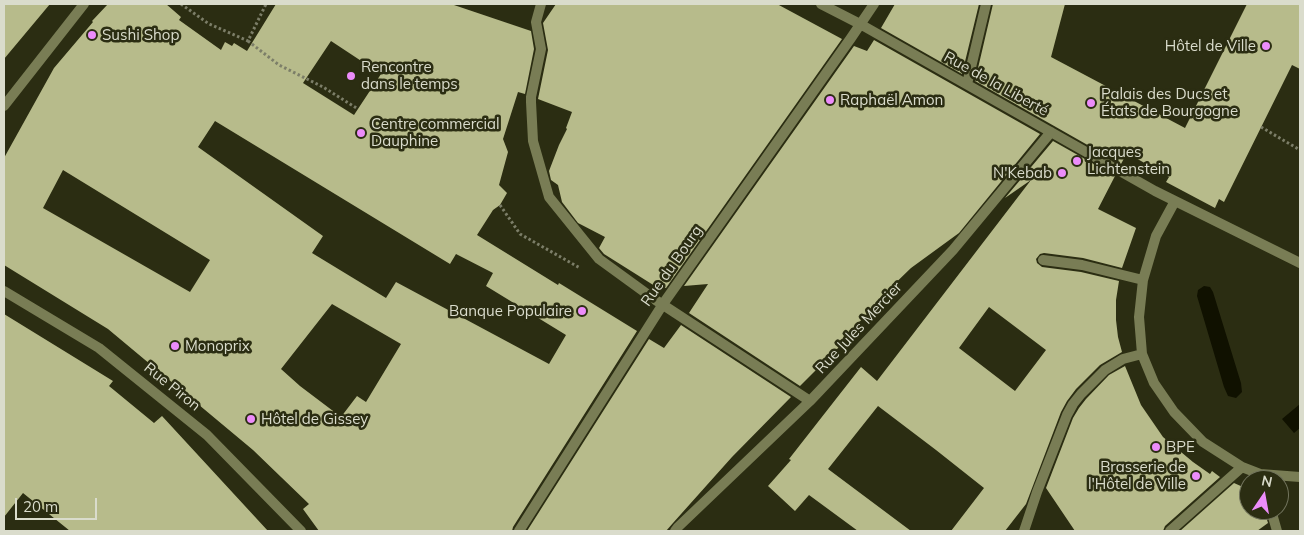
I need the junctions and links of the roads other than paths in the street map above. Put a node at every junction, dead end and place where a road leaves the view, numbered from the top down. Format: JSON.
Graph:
{"nodes":[{"id":1,"x":84,"y":4,"type":"edge"},
{"id":2,"x":541,"y":4,"type":"edge"},
{"id":3,"x":821,"y":4,"type":"edge"},
{"id":4,"x":874,"y":4,"type":"edge"},
{"id":5,"x":986,"y":4,"type":"edge"},
{"id":6,"x":860,"y":24,"type":"junction"},
{"id":7,"x":967,"y":84,"type":"junction"},
{"id":8,"x":4,"y":106,"type":"edge"},
{"id":9,"x":1051,"y":132,"type":"junction"},
{"id":10,"x":1175,"y":201,"type":"junction"},
{"id":11,"x":1043,"y":260,"type":"dead end"},
{"id":12,"x":1300,"y":263,"type":"edge"},
{"id":13,"x":1142,"y":280,"type":"junction"},
{"id":14,"x":4,"y":292,"type":"edge"},
{"id":15,"x":663,"y":304,"type":"junction"},
{"id":16,"x":1142,"y":354,"type":"junction"},
{"id":17,"x":810,"y":401,"type":"junction"},
{"id":18,"x":1242,"y":467,"type":"junction"},
{"id":19,"x":1247,"y":470,"type":"edge"},
{"id":20,"x":301,"y":531,"type":"edge"},
{"id":21,"x":520,"y":531,"type":"edge"},
{"id":22,"x":675,"y":531,"type":"edge"},
{"id":23,"x":1024,"y":531,"type":"edge"},
{"id":24,"x":1170,"y":531,"type":"edge"}],
"edges":[{"from":1,"to":8,"type":"street"},
{"from":2,"to":15,"type":"street"},
{"from":3,"to":6,"type":"street","name":"Rue de la Liberté"},
{"from":4,"to":6,"type":"street","name":"Rue du Bourg"},
{"from":5,"to":7,"type":"street"},
{"from":6,"to":7,"type":"street","name":"Rue de la Liberté"},
{"from":6,"to":15,"type":"street","name":"Rue du Bourg"},
{"from":7,"to":9,"type":"street","name":"Rue de la Liberté"},
{"from":9,"to":10,"type":"street","name":"Rue de la Liberté"},
{"from":9,"to":17,"type":"street","name":"Rue Jules Mercier"},
{"from":10,"to":12,"type":"street","name":"Rue de la Liberté"},
{"from":10,"to":13,"type":"street"},
{"from":11,"to":13,"type":"street"},
{"from":13,"to":16,"type":"street"},
{"from":14,"to":20,"type":"street","name":"Rue Piron"},
{"from":15,"to":17,"type":"street"},
{"from":15,"to":21,"type":"street","name":"Rue du Bourg"},
{"from":16,"to":18,"type":"street"},
{"from":16,"to":23,"type":"street"},
{"from":17,"to":22,"type":"street","name":"Rue Jules Mercier"},
{"from":18,"to":19,"type":"street"},
{"from":18,"to":24,"type":"street"}]}
